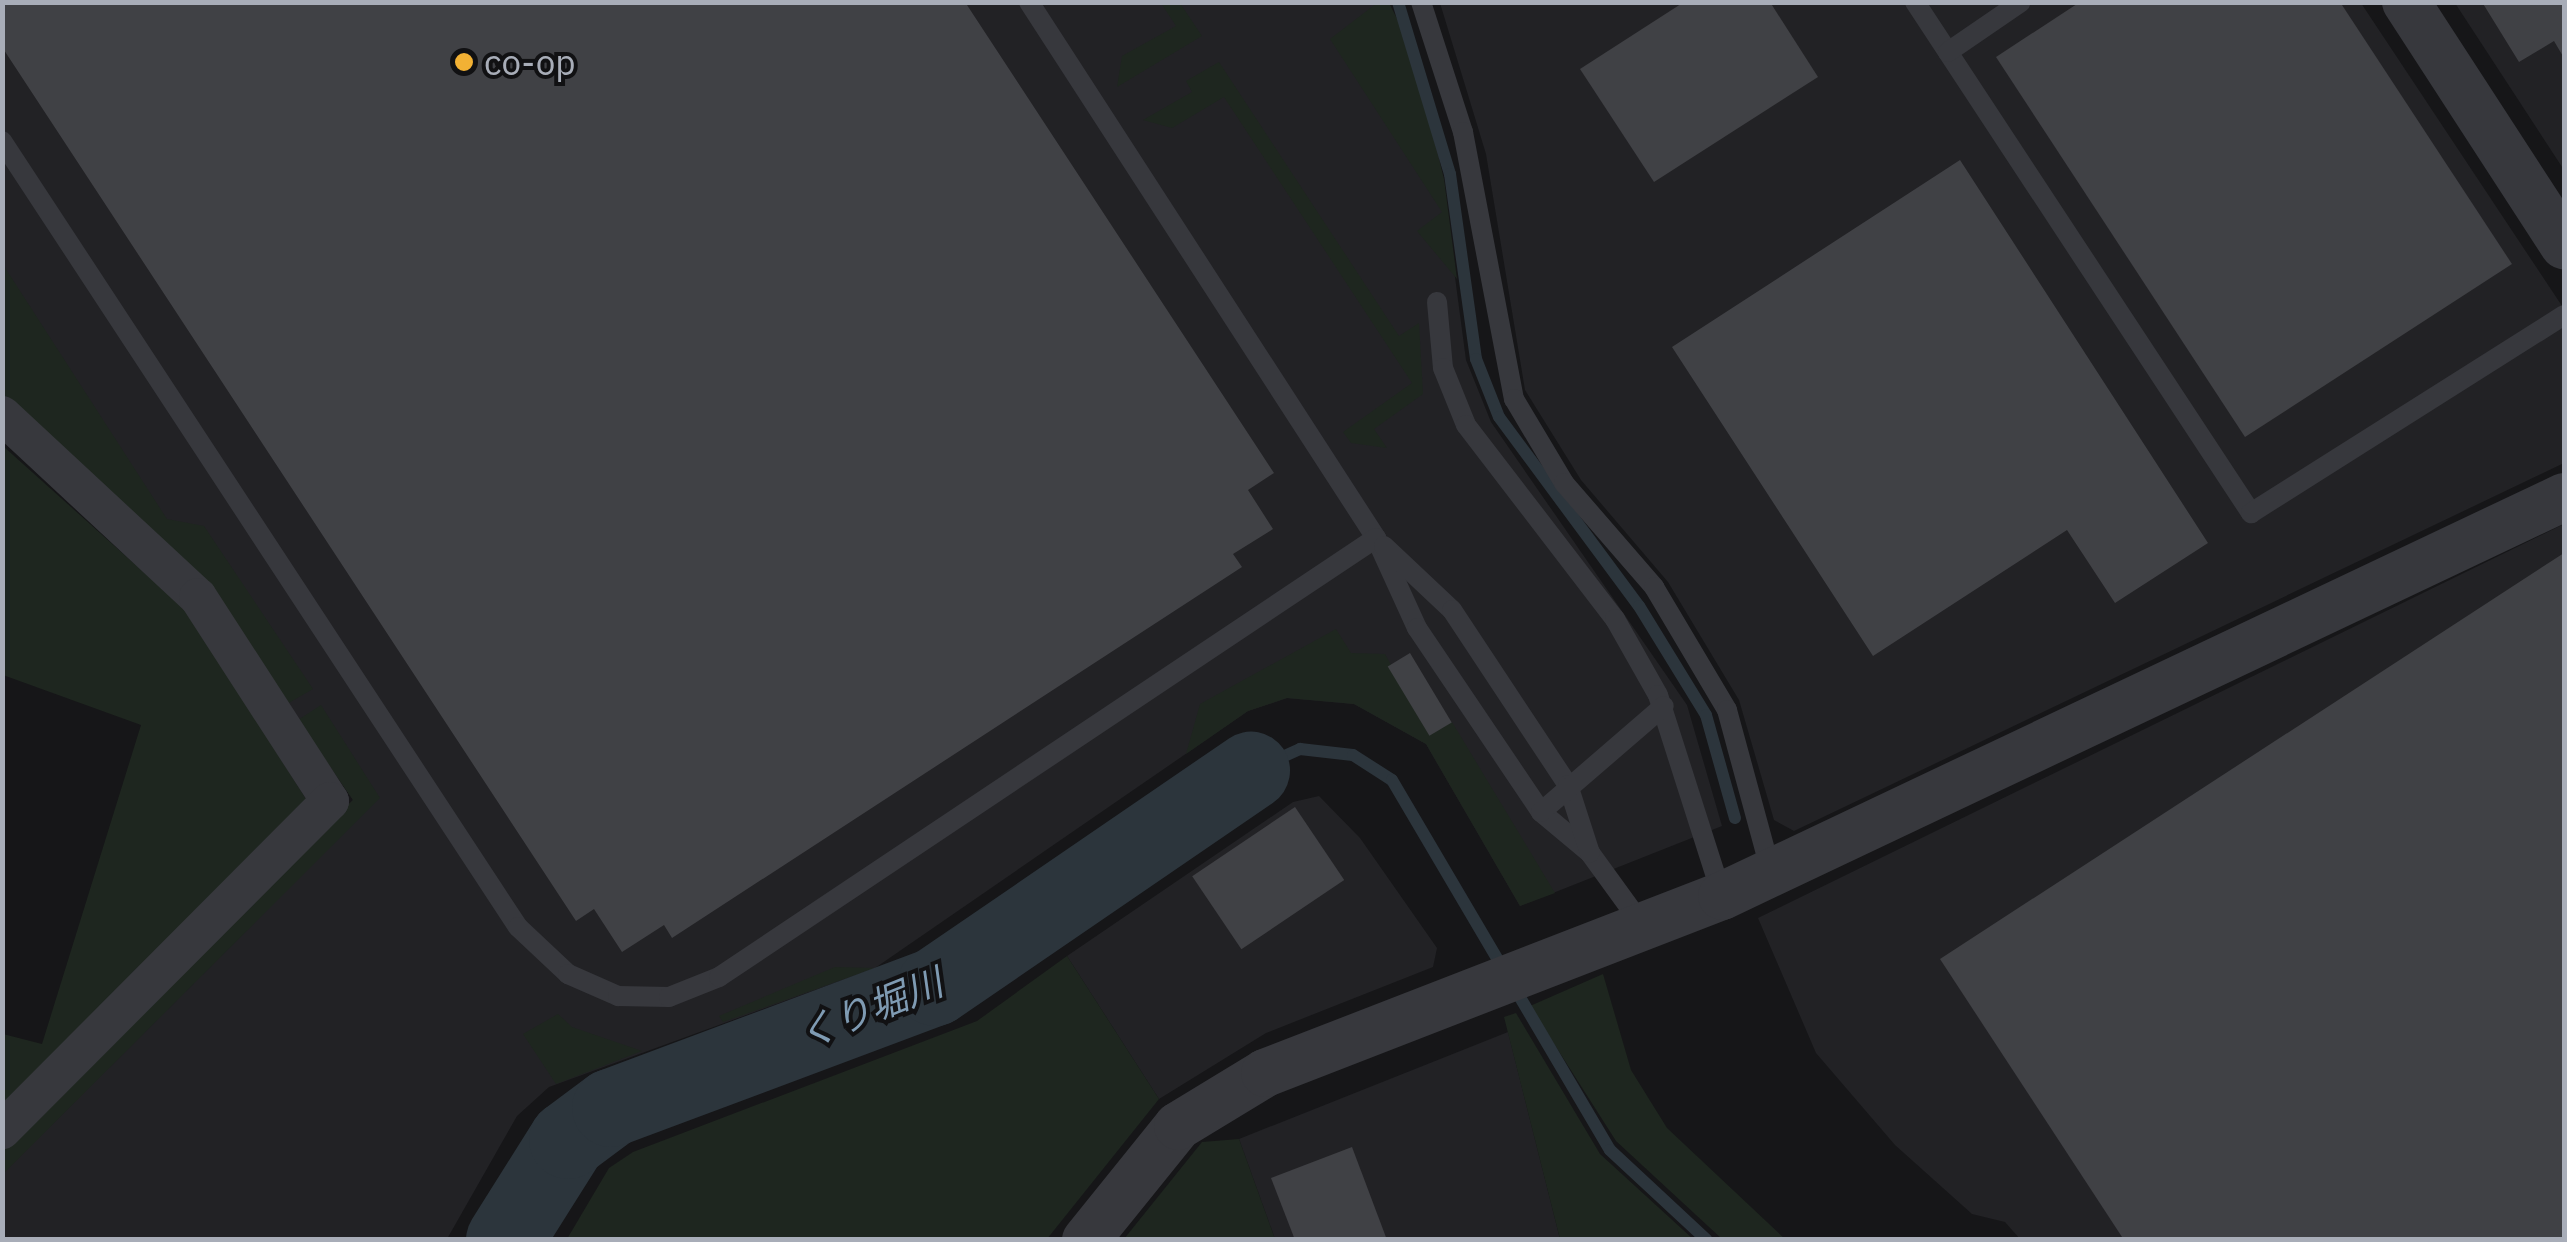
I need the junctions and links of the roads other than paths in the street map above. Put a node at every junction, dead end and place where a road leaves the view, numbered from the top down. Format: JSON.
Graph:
{"nodes":[{"id":1,"x":1029,"y":2,"type":"edge"},
{"id":2,"x":1421,"y":2,"type":"edge"},
{"id":3,"x":1915,"y":2,"type":"edge"},
{"id":4,"x":2021,"y":2,"type":"edge"},
{"id":5,"x":2406,"y":2,"type":"edge"},
{"id":6,"x":1948,"y":52,"type":"junction"},
{"id":7,"x":2,"y":141,"type":"edge"},
{"id":8,"x":2564,"y":245,"type":"edge"},
{"id":9,"x":1437,"y":302,"type":"dead end"},
{"id":10,"x":2564,"y":315,"type":"edge"},
{"id":11,"x":2,"y":415,"type":"edge"},
{"id":12,"x":2564,"y":497,"type":"edge"},
{"id":13,"x":1376,"y":538,"type":"junction"},
{"id":14,"x":1664,"y":706,"type":"junction"},
{"id":15,"x":1568,"y":785,"type":"junction"},
{"id":16,"x":1541,"y":812,"type":"junction"},
{"id":17,"x":1590,"y":853,"type":"junction"},
{"id":18,"x":1771,"y":872,"type":"junction"},
{"id":19,"x":1722,"y":896,"type":"junction"},
{"id":20,"x":1644,"y":927,"type":"junction"},
{"id":21,"x":2,"y":1130,"type":"edge"},
{"id":22,"x":1086,"y":1240,"type":"edge"}],
"edges":[{"from":1,"to":13,"type":"lane"},
{"from":2,"to":18,"type":"lane"},
{"from":3,"to":6,"type":"lane"},
{"from":4,"to":6,"type":"lane"},
{"from":5,"to":8,"type":"street"},
{"from":6,"to":10,"type":"lane"},
{"from":7,"to":13,"type":"lane"},
{"from":9,"to":14,"type":"lane"},
{"from":11,"to":21,"type":"street"},
{"from":12,"to":18,"type":"street"},
{"from":13,"to":15,"type":"lane"},
{"from":13,"to":16,"type":"lane"},
{"from":14,"to":15,"type":"lane"},
{"from":14,"to":19,"type":"lane"},
{"from":15,"to":16,"type":"lane"},
{"from":15,"to":17,"type":"lane"},
{"from":16,"to":17,"type":"lane"},
{"from":17,"to":20,"type":"lane"},
{"from":18,"to":19,"type":"street"},
{"from":19,"to":20,"type":"street"},
{"from":20,"to":22,"type":"street"}]}
